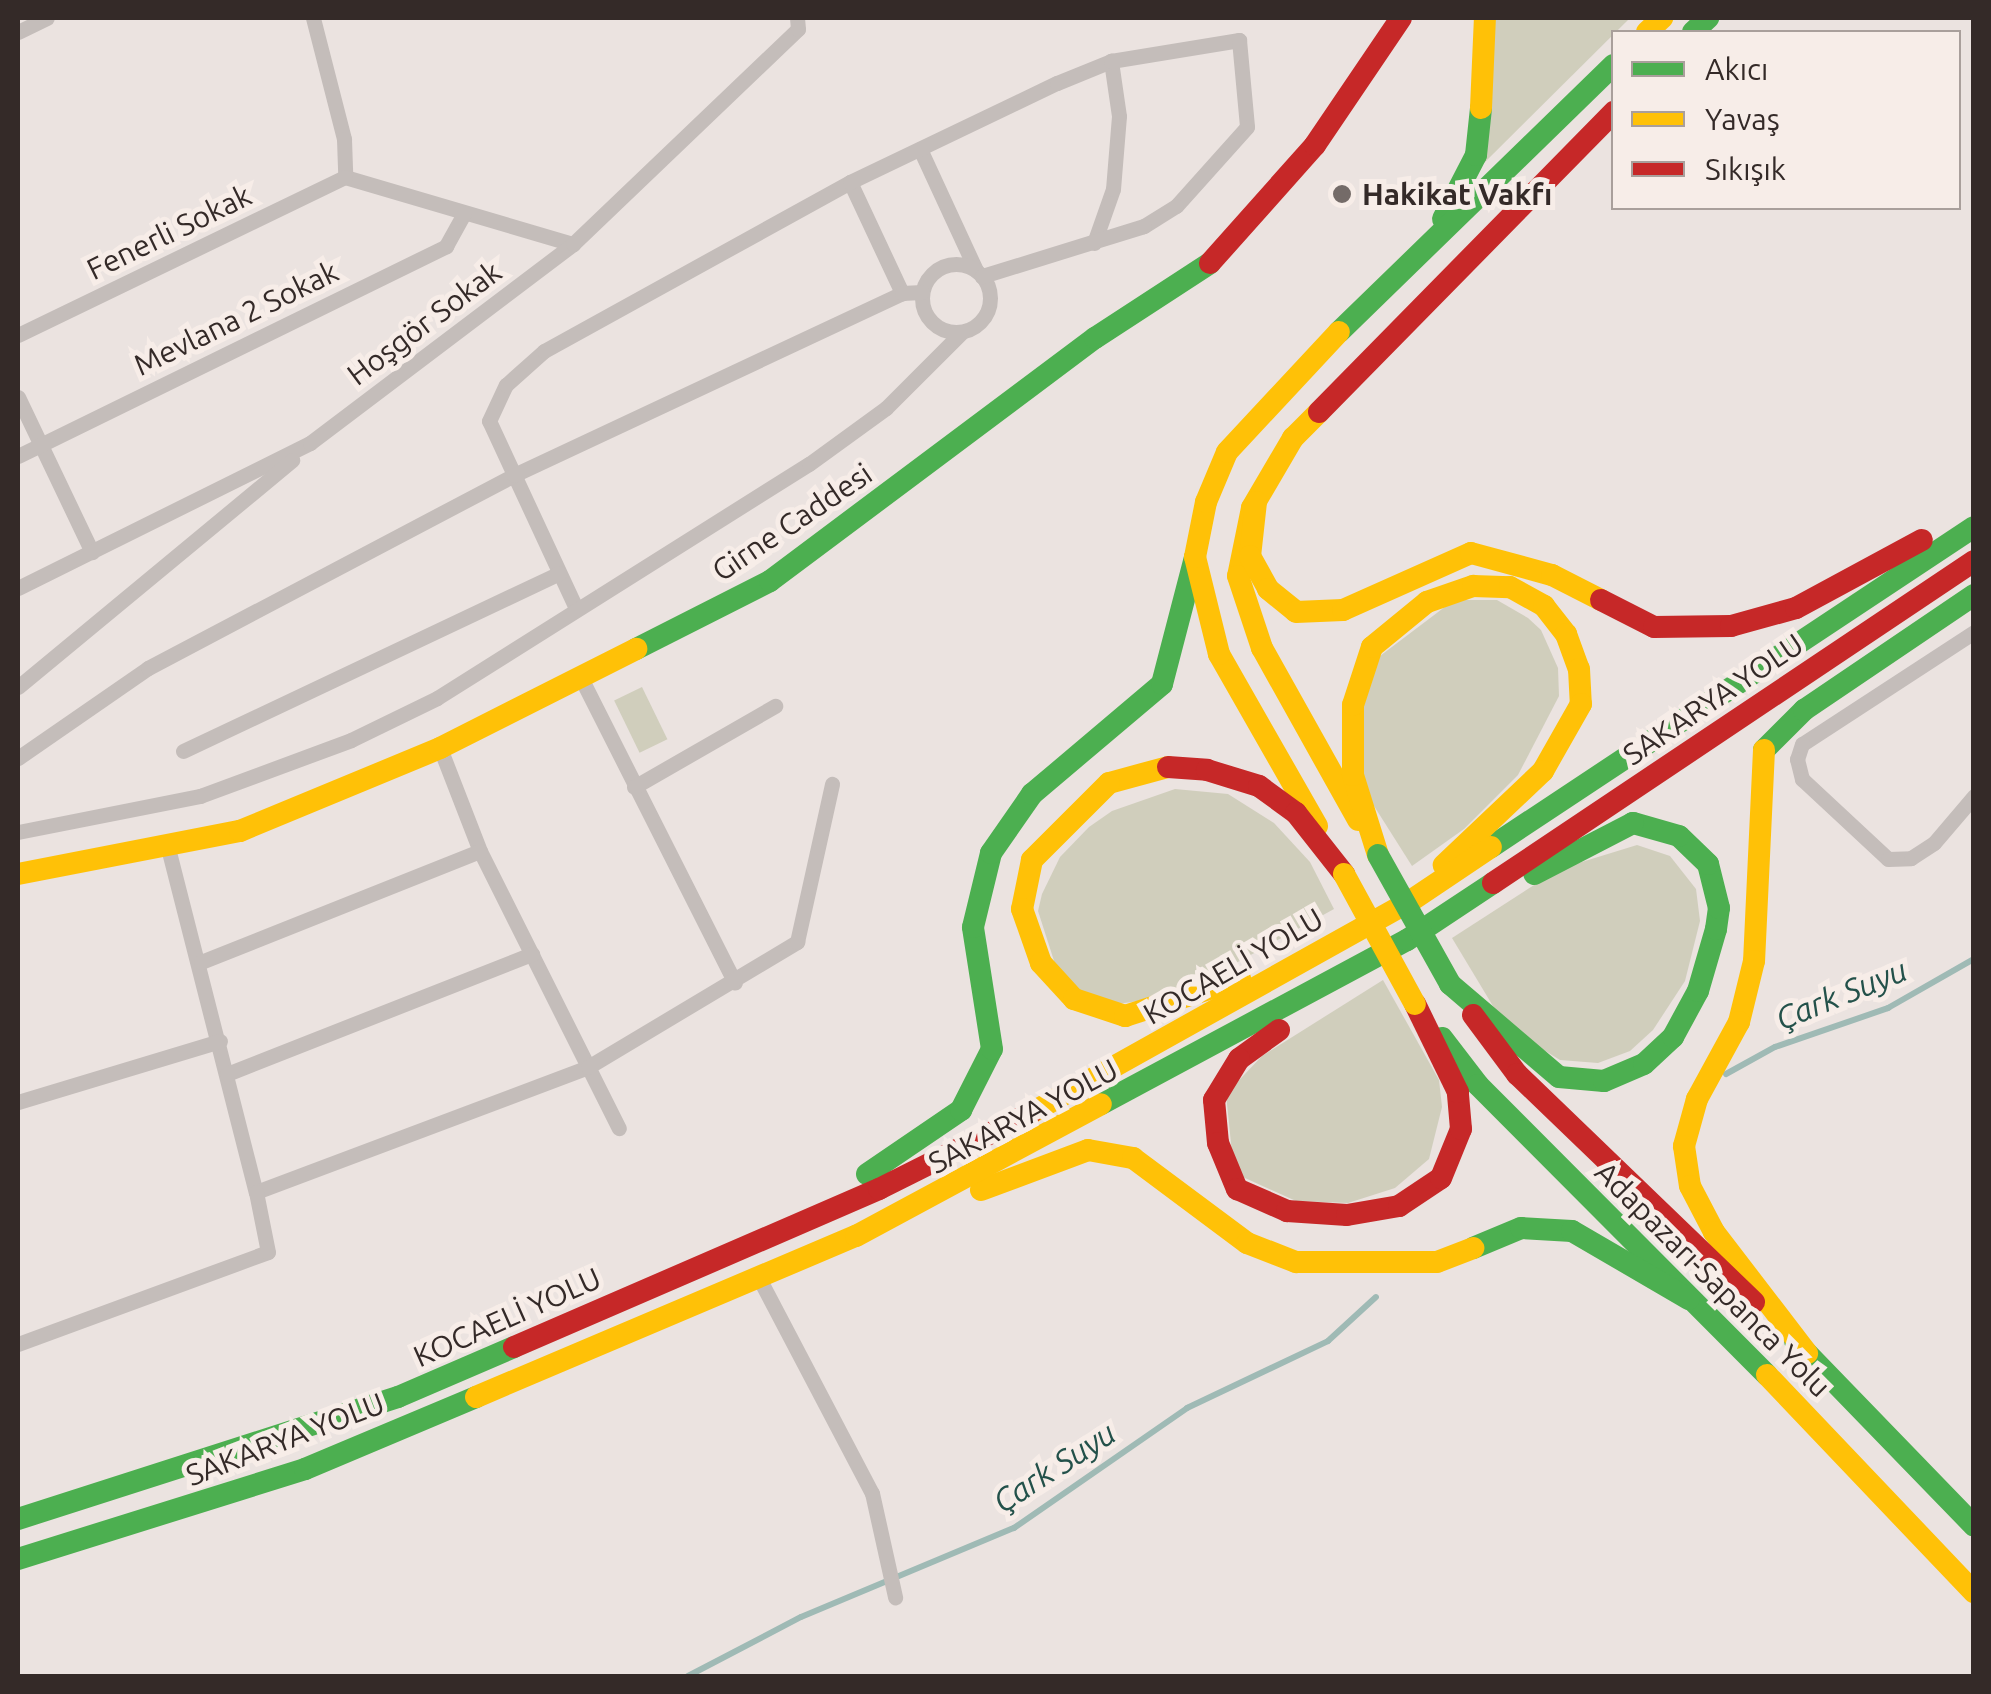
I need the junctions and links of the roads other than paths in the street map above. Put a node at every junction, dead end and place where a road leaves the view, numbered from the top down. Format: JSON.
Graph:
{"nodes":[{"id":1,"x":47,"y":18,"type":"edge"},
{"id":2,"x":313,"y":18,"type":"edge"},
{"id":3,"x":797,"y":18,"type":"edge"},
{"id":4,"x":1401,"y":18,"type":"edge"},
{"id":5,"x":1485,"y":18,"type":"edge"},
{"id":6,"x":18,"y":32,"type":"edge"},
{"id":7,"x":1111,"y":61,"type":"junction"},
{"id":8,"x":1611,"y":68,"type":"edge"},
{"id":9,"x":1611,"y":115,"type":"edge"},
{"id":10,"x":920,"y":149,"type":"junction"},
{"id":11,"x":344,"y":177,"type":"junction"},
{"id":12,"x":850,"y":182,"type":"junction"},
{"id":13,"x":464,"y":214,"type":"junction"},
{"id":14,"x":1094,"y":243,"type":"junction"},
{"id":15,"x":574,"y":244,"type":"junction"},
{"id":16,"x":1412,"y":264,"type":"junction"},
{"id":17,"x":979,"y":273,"type":"junction"},
{"id":18,"x":922,"y":292,"type":"junction"},
{"id":19,"x":902,"y":293,"type":"junction"},
{"id":20,"x":962,"y":332,"type":"junction"},
{"id":21,"x":18,"y":336,"type":"edge"},
{"id":22,"x":18,"y":397,"type":"edge"},
{"id":23,"x":310,"y":444,"type":"junction"},
{"id":24,"x":40,"y":445,"type":"junction"},
{"id":25,"x":18,"y":456,"type":"edge"},
{"id":26,"x":514,"y":475,"type":"junction"},
{"id":27,"x":1256,"y":502,"type":"junction"},
{"id":28,"x":1974,"y":513,"type":"edge"},
{"id":29,"x":1974,"y":527,"type":"edge"},
{"id":30,"x":92,"y":552,"type":"junction"},
{"id":31,"x":1195,"y":557,"type":"junction"},
{"id":32,"x":1974,"y":561,"type":"edge"},
{"id":33,"x":559,"y":573,"type":"junction"},
{"id":34,"x":18,"y":588,"type":"edge"},
{"id":35,"x":1974,"y":595,"type":"edge"},
{"id":36,"x":575,"y":606,"type":"junction"},
{"id":37,"x":1974,"y":632,"type":"edge"},
{"id":38,"x":582,"y":680,"type":"junction"},
{"id":39,"x":18,"y":687,"type":"edge"},
{"id":40,"x":776,"y":706,"type":"dead end"},
{"id":41,"x":440,"y":748,"type":"junction"},
{"id":42,"x":184,"y":750,"type":"dead end"},
{"id":43,"x":18,"y":758,"type":"edge"},
{"id":44,"x":832,"y":784,"type":"dead end"},
{"id":45,"x":634,"y":787,"type":"junction"},
{"id":46,"x":1974,"y":796,"type":"edge"},
{"id":47,"x":18,"y":832,"type":"edge"},
{"id":48,"x":168,"y":848,"type":"junction"},
{"id":49,"x":480,"y":851,"type":"junction"},
{"id":50,"x":1378,"y":855,"type":"junction"},
{"id":51,"x":18,"y":874,"type":"edge"},
{"id":52,"x":1344,"y":874,"type":"junction"},
{"id":53,"x":1412,"y":900,"type":"junction"},
{"id":54,"x":1349,"y":936,"type":"junction"},
{"id":55,"x":1401,"y":943,"type":"junction"},
{"id":56,"x":532,"y":954,"type":"junction"},
{"id":57,"x":201,"y":962,"type":"junction"},
{"id":58,"x":735,"y":982,"type":"junction"},
{"id":59,"x":1450,"y":984,"type":"junction"},
{"id":60,"x":1416,"y":1004,"type":"junction"},
{"id":61,"x":220,"y":1041,"type":"junction"},
{"id":62,"x":588,"y":1066,"type":"junction"},
{"id":63,"x":227,"y":1074,"type":"junction"},
{"id":64,"x":18,"y":1102,"type":"edge"},
{"id":65,"x":618,"y":1128,"type":"dead end"},
{"id":66,"x":256,"y":1192,"type":"junction"},
{"id":67,"x":856,"y":1236,"type":"junction"},
{"id":68,"x":760,"y":1280,"type":"junction"},
{"id":69,"x":1689,"y":1298,"type":"junction"},
{"id":70,"x":601,"y":1308,"type":"junction"},
{"id":71,"x":18,"y":1344,"type":"edge"},
{"id":72,"x":1807,"y":1353,"type":"junction"},
{"id":73,"x":18,"y":1519,"type":"edge"},
{"id":74,"x":1974,"y":1526,"type":"edge"},
{"id":75,"x":18,"y":1560,"type":"edge"},
{"id":76,"x":1974,"y":1592,"type":"edge"},
{"id":77,"x":895,"y":1597,"type":"dead end"}],
"edges":[{"from":1,"to":6,"type":"street"},
{"from":2,"to":11,"type":"street"},
{"from":3,"to":15,"type":"street","name":"Hoşgör Sokak"},
{"from":4,"to":38,"type":"main road","name":"Girne Caddesi"},
{"from":5,"to":16,"type":"main road"},
{"from":7,"to":10,"type":"street"},
{"from":7,"to":14,"type":"street"},
{"from":7,"to":14,"type":"street"},
{"from":8,"to":16,"type":"main road"},
{"from":9,"to":27,"type":"main road"},
{"from":10,"to":12,"type":"street"},
{"from":10,"to":17,"type":"street"},
{"from":11,"to":13,"type":"street"},
{"from":11,"to":21,"type":"street","name":"Fenerli Sokak"},
{"from":12,"to":19,"type":"street"},
{"from":12,"to":26,"type":"street"},
{"from":13,"to":15,"type":"street"},
{"from":13,"to":24,"type":"street","name":"Mevlana 2 Sokak"},
{"from":14,"to":17,"type":"street"},
{"from":15,"to":23,"type":"street","name":"Hoşgör Sokak"},
{"from":16,"to":31,"type":"main road"},
{"from":17,"to":18,"type":"street"},
{"from":17,"to":20,"type":"street"},
{"from":18,"to":19,"type":"street"},
{"from":18,"to":20,"type":"street"},
{"from":19,"to":26,"type":"street"},
{"from":20,"to":36,"type":"street"},
{"from":22,"to":24,"type":"street"},
{"from":23,"to":30,"type":"street","name":"Hoşgör Sokak"},
{"from":23,"to":39,"type":"street"},
{"from":24,"to":25,"type":"street","name":"Mevlana 2 Sokak"},
{"from":24,"to":30,"type":"street"},
{"from":26,"to":33,"type":"street"},
{"from":26,"to":43,"type":"street"},
{"from":27,"to":28,"type":"main road"},
{"from":27,"to":50,"type":"main road"},
{"from":29,"to":53,"type":"main road","name":"KOCAELİ YOLU"},
{"from":30,"to":34,"type":"street","name":"Hoşgör Sokak"},
{"from":31,"to":52,"type":"main road"},
{"from":31,"to":70,"type":"main road"},
{"from":32,"to":55,"type":"main road","name":"SAKARYA YOLU"},
{"from":33,"to":36,"type":"street"},
{"from":33,"to":42,"type":"street"},
{"from":35,"to":72,"type":"main road"},
{"from":36,"to":47,"type":"street"},
{"from":37,"to":46,"type":"street"},
{"from":38,"to":41,"type":"main road","name":"Girne Caddesi"},
{"from":38,"to":45,"type":"street"},
{"from":40,"to":45,"type":"street"},
{"from":41,"to":48,"type":"main road","name":"Girne Caddesi"},
{"from":41,"to":49,"type":"street"},
{"from":44,"to":58,"type":"street"},
{"from":45,"to":58,"type":"street"},
{"from":48,"to":51,"type":"main road","name":"Girne Caddesi"},
{"from":48,"to":57,"type":"street"},
{"from":49,"to":56,"type":"street"},
{"from":49,"to":57,"type":"street"},
{"from":50,"to":53,"type":"main road"},
{"from":50,"to":59,"type":"main road","bridge":true},
{"from":52,"to":54,"type":"main road"},
{"from":52,"to":60,"type":"main road","bridge":true},
{"from":53,"to":54,"type":"main road","name":"KOCAELİ YOLU"},
{"from":54,"to":70,"type":"main road","name":"KOCAELİ YOLU"},
{"from":55,"to":59,"type":"main road"},
{"from":55,"to":60,"type":"main road"},
{"from":55,"to":67,"type":"main road","name":"SAKARYA YOLU"},
{"from":56,"to":62,"type":"street"},
{"from":56,"to":63,"type":"street"},
{"from":57,"to":61,"type":"street"},
{"from":58,"to":62,"type":"street"},
{"from":59,"to":72,"type":"main road","name":"Adapazarı-Sapanca Yolu"},
{"from":60,"to":69,"type":"main road","name":"Adapazarı-Sapanca Yolu"},
{"from":61,"to":63,"type":"street"},
{"from":61,"to":64,"type":"street"},
{"from":62,"to":65,"type":"street"},
{"from":62,"to":66,"type":"street"},
{"from":63,"to":66,"type":"street"},
{"from":66,"to":71,"type":"street"},
{"from":67,"to":68,"type":"main road","name":"SAKARYA YOLU"},
{"from":67,"to":69,"type":"main road"},
{"from":68,"to":75,"type":"main road","name":"SAKARYA YOLU"},
{"from":68,"to":77,"type":"street"},
{"from":69,"to":76,"type":"main road","name":"Adapazarı-Sapanca Yolu"},
{"from":70,"to":73,"type":"main road","name":"KOCAELİ YOLU"},
{"from":72,"to":74,"type":"main road","name":"Adapazarı-Sapanca Yolu"}]}
